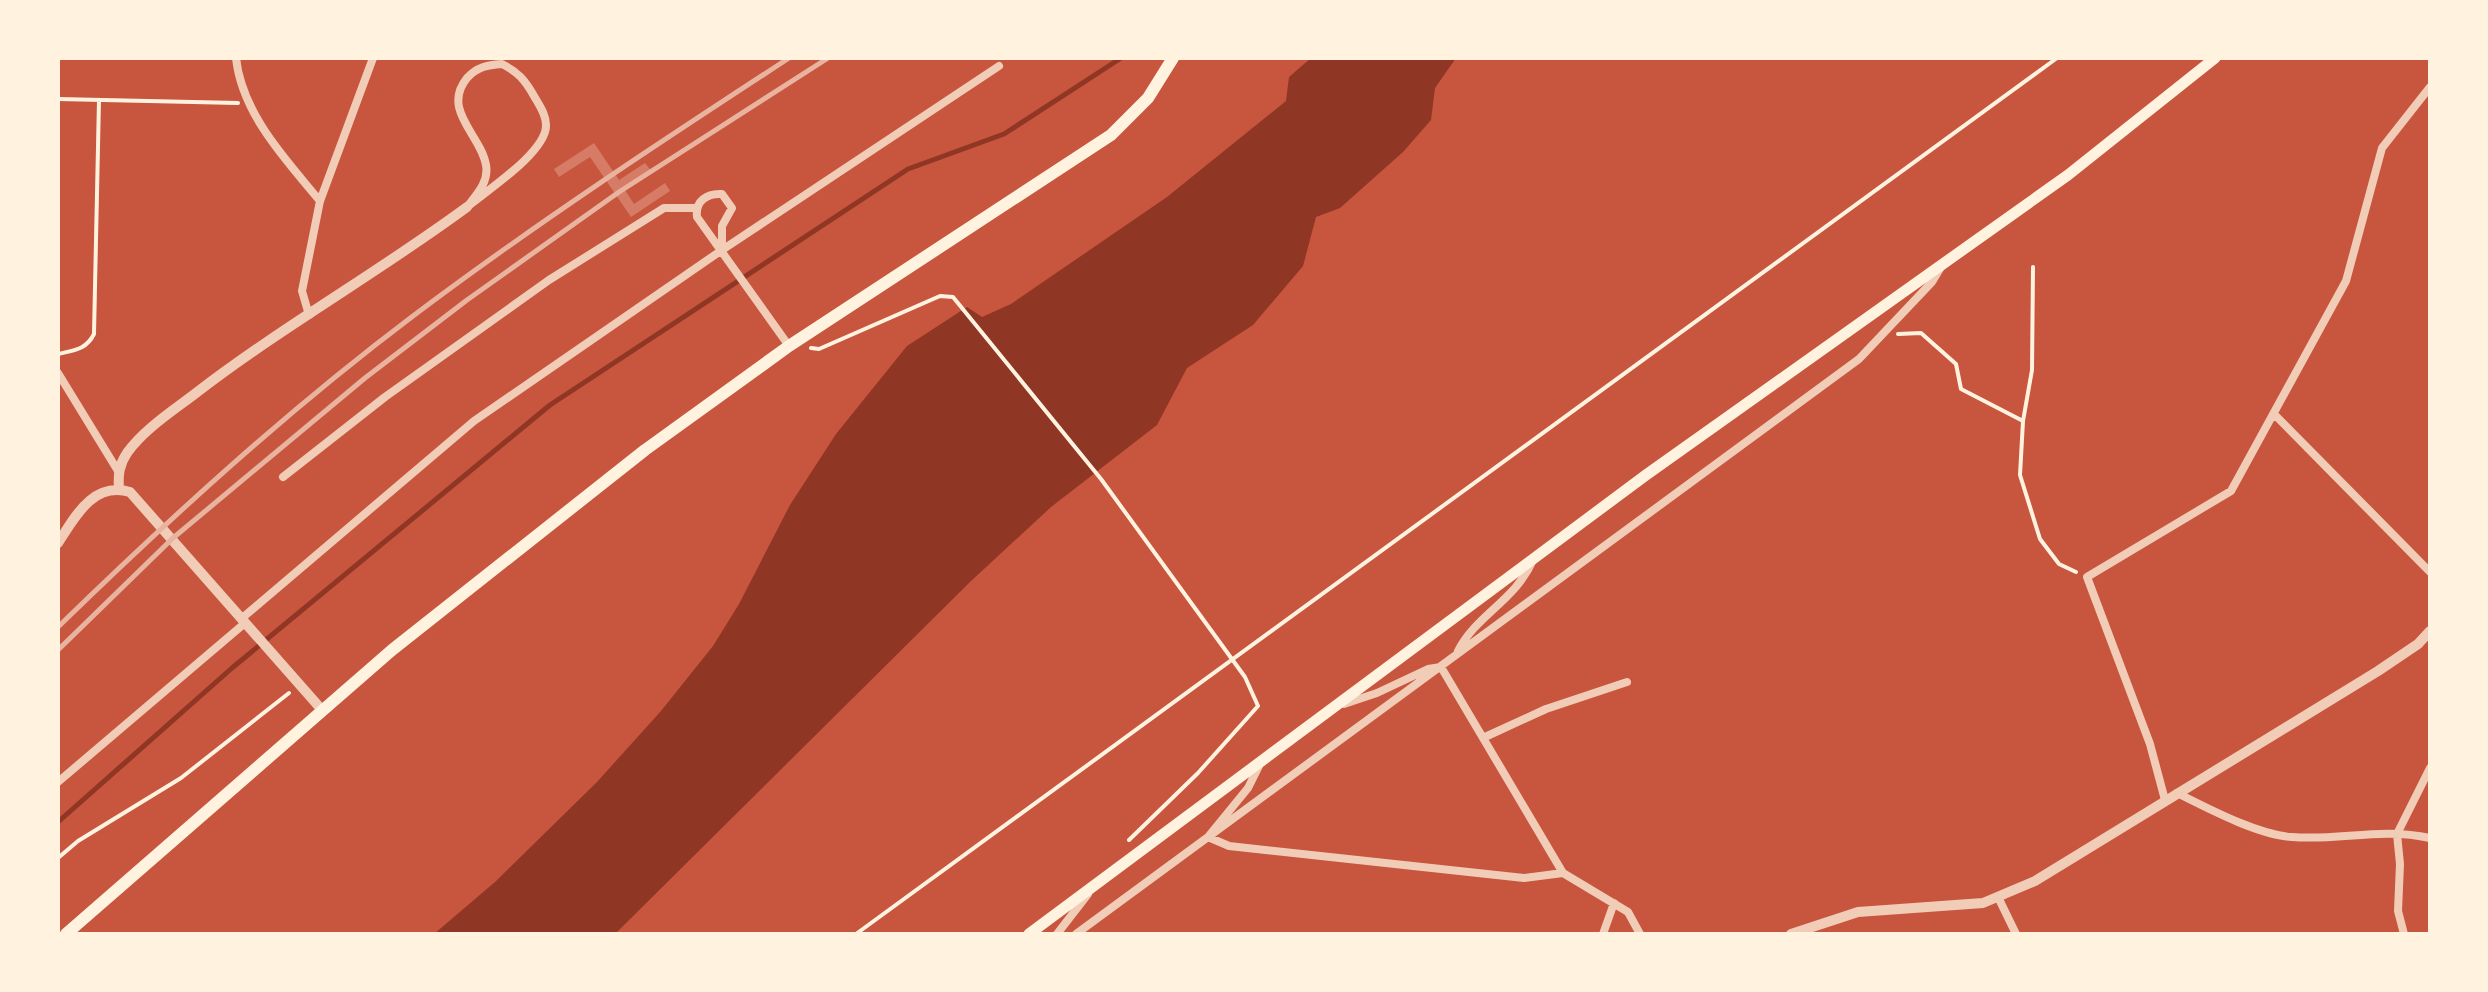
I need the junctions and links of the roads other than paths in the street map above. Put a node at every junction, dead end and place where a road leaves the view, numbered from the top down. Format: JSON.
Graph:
{"nodes":[{"id":1,"x":236,"y":58,"type":"edge"},
{"id":2,"x":373,"y":58,"type":"edge"},
{"id":3,"x":1173,"y":58,"type":"edge"},
{"id":4,"x":2215,"y":58,"type":"edge"},
{"id":5,"x":999,"y":66,"type":"dead end"},
{"id":6,"x":2430,"y":87,"type":"edge"},
{"id":7,"x":320,"y":201,"type":"junction"},
{"id":8,"x":467,"y":207,"type":"junction"},
{"id":9,"x":696,"y":208,"type":"junction"},
{"id":10,"x":722,"y":250,"type":"junction"},
{"id":11,"x":1944,"y":261,"type":"junction"},
{"id":12,"x":309,"y":316,"type":"junction"},
{"id":13,"x":794,"y":343,"type":"junction"},
{"id":14,"x":58,"y":373,"type":"edge"},
{"id":15,"x":2275,"y":415,"type":"junction"},
{"id":16,"x":118,"y":471,"type":"junction"},
{"id":17,"x":283,"y":477,"type":"dead end"},
{"id":18,"x":118,"y":489,"type":"junction"},
{"id":19,"x":58,"y":543,"type":"edge"},
{"id":20,"x":1533,"y":560,"type":"junction"},
{"id":21,"x":2430,"y":572,"type":"edge"},
{"id":22,"x":243,"y":621,"type":"junction"},
{"id":23,"x":2430,"y":631,"type":"edge"},
{"id":24,"x":1456,"y":656,"type":"junction"},
{"id":25,"x":1441,"y":667,"type":"junction"},
{"id":26,"x":1626,"y":682,"type":"dead end"},
{"id":27,"x":1335,"y":707,"type":"junction"},
{"id":28,"x":322,"y":710,"type":"junction"},
{"id":29,"x":1484,"y":737,"type":"junction"},
{"id":30,"x":1261,"y":762,"type":"junction"},
{"id":31,"x":2430,"y":768,"type":"edge"},
{"id":32,"x":58,"y":782,"type":"edge"},
{"id":33,"x":2177,"y":793,"type":"junction"},
{"id":34,"x":2165,"y":800,"type":"junction"},
{"id":35,"x":2397,"y":834,"type":"junction"},
{"id":36,"x":1208,"y":837,"type":"junction"},
{"id":37,"x":2430,"y":838,"type":"edge"},
{"id":38,"x":1563,"y":873,"type":"junction"},
{"id":39,"x":1090,"y":890,"type":"junction"},
{"id":40,"x":1999,"y":899,"type":"junction"},
{"id":41,"x":1614,"y":903,"type":"junction"},
{"id":42,"x":66,"y":934,"type":"edge"},
{"id":43,"x":1029,"y":934,"type":"edge"},
{"id":44,"x":1057,"y":934,"type":"edge"},
{"id":45,"x":1076,"y":934,"type":"edge"},
{"id":46,"x":1603,"y":934,"type":"edge"},
{"id":47,"x":1640,"y":934,"type":"edge"},
{"id":48,"x":1791,"y":934,"type":"edge"},
{"id":49,"x":2016,"y":934,"type":"edge"},
{"id":50,"x":2404,"y":934,"type":"edge"}],
"edges":[{"from":1,"to":7,"type":"street"},
{"from":2,"to":7,"type":"street"},
{"from":3,"to":13,"type":"highway"},
{"from":4,"to":11,"type":"main road"},
{"from":5,"to":10,"type":"street"},
{"from":6,"to":15,"type":"street"},
{"from":7,"to":12,"type":"street"},
{"from":8,"to":8,"type":"street"},
{"from":8,"to":12,"type":"street"},
{"from":9,"to":10,"type":"street"},
{"from":9,"to":10,"type":"street"},
{"from":9,"to":17,"type":"street"},
{"from":10,"to":13,"type":"street"},
{"from":10,"to":22,"type":"street"},
{"from":11,"to":20,"type":"main road"},
{"from":11,"to":24,"type":"street"},
{"from":12,"to":16,"type":"street"},
{"from":13,"to":28,"type":"highway"},
{"from":14,"to":16,"type":"street"},
{"from":15,"to":21,"type":"street"},
{"from":15,"to":34,"type":"street"},
{"from":16,"to":18,"type":"street"},
{"from":18,"to":19,"type":"street"},
{"from":18,"to":22,"type":"street"},
{"from":20,"to":24,"type":"street"},
{"from":20,"to":27,"type":"main road"},
{"from":22,"to":28,"type":"street"},
{"from":22,"to":32,"type":"street"},
{"from":23,"to":33,"type":"street"},
{"from":24,"to":25,"type":"street"},
{"from":25,"to":27,"type":"street"},
{"from":25,"to":29,"type":"street"},
{"from":25,"to":36,"type":"street"},
{"from":26,"to":29,"type":"street"},
{"from":27,"to":30,"type":"main road"},
{"from":28,"to":42,"type":"highway"},
{"from":29,"to":38,"type":"street"},
{"from":30,"to":36,"type":"street"},
{"from":30,"to":39,"type":"main road"},
{"from":31,"to":35,"type":"street"},
{"from":33,"to":34,"type":"street"},
{"from":33,"to":35,"type":"street"},
{"from":34,"to":40,"type":"street"},
{"from":35,"to":37,"type":"street"},
{"from":35,"to":50,"type":"street"},
{"from":36,"to":38,"type":"street"},
{"from":36,"to":45,"type":"street"},
{"from":38,"to":41,"type":"street"},
{"from":39,"to":43,"type":"main road"},
{"from":39,"to":44,"type":"street"},
{"from":40,"to":48,"type":"street"},
{"from":40,"to":49,"type":"street"},
{"from":41,"to":46,"type":"street"},
{"from":41,"to":47,"type":"street"}]}
